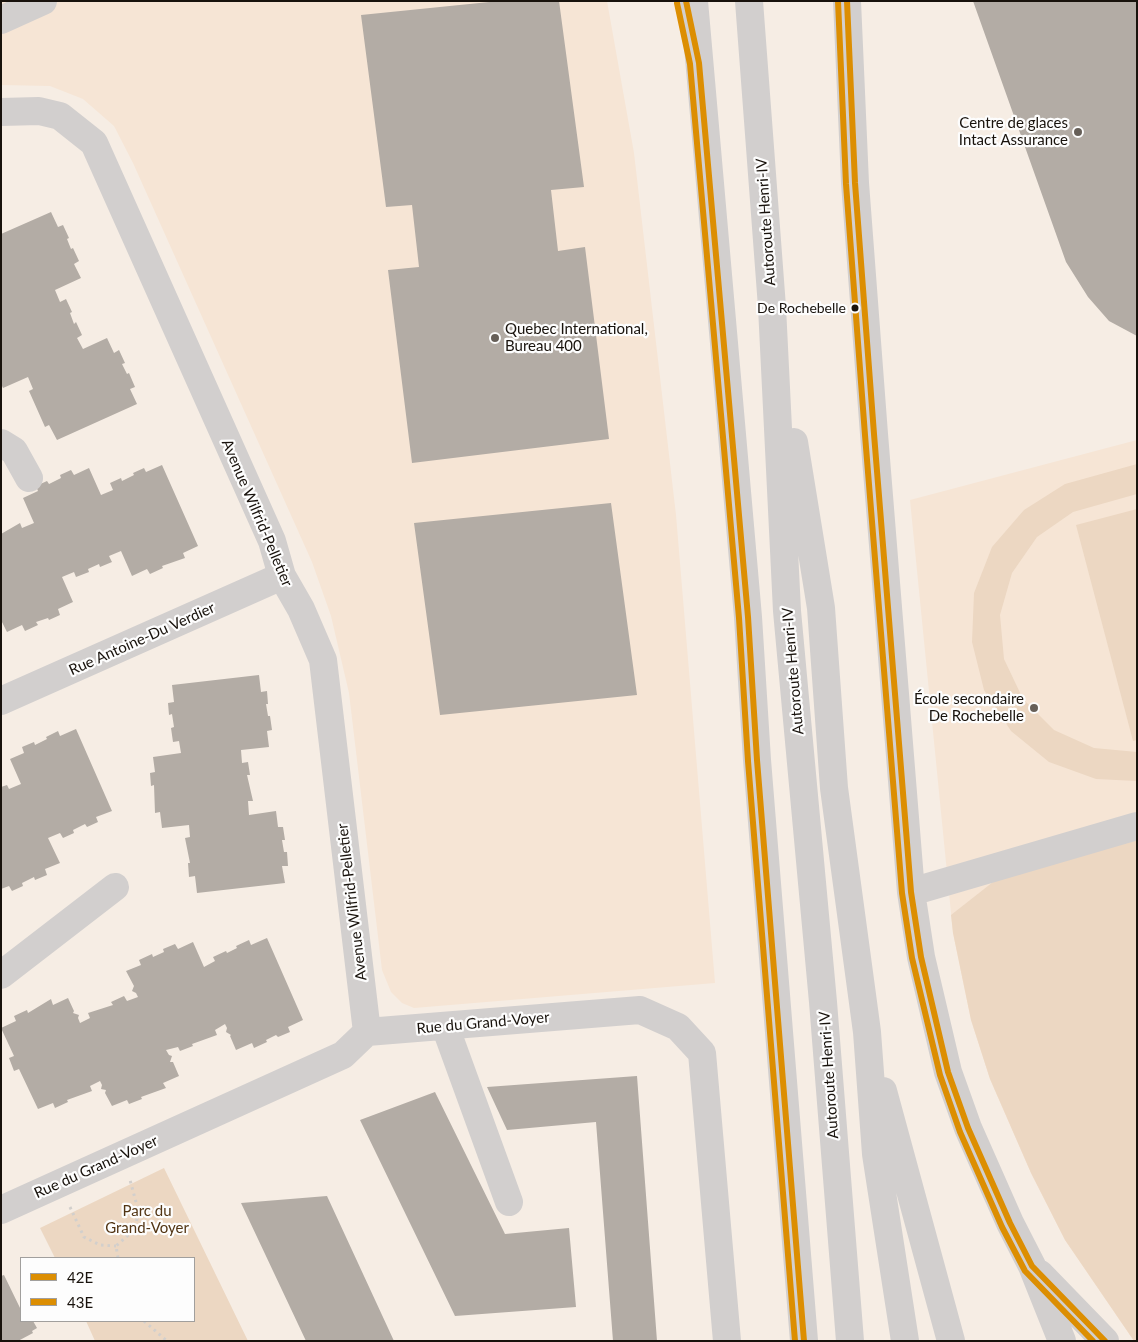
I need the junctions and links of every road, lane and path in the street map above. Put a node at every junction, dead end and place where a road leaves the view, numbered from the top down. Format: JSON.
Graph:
{"nodes":[{"id":1,"x":10,"y":1,"type":"edge"},
{"id":2,"x":43,"y":1,"type":"edge"},
{"id":3,"x":686,"y":1,"type":"edge"},
{"id":4,"x":694,"y":1,"type":"edge"},
{"id":5,"x":749,"y":1,"type":"edge"},
{"id":6,"x":847,"y":1,"type":"edge"},
{"id":7,"x":1,"y":6,"type":"edge"},
{"id":8,"x":1,"y":20,"type":"edge"},
{"id":9,"x":699,"y":63,"type":"junction"},
{"id":10,"x":1,"y":112,"type":"edge"},
{"id":11,"x":772,"y":307,"type":"junction"},
{"id":12,"x":1,"y":442,"type":"edge"},
{"id":13,"x":29,"y":478,"type":"dead end"},
{"id":14,"x":282,"y":576,"type":"junction"},
{"id":15,"x":1,"y":701,"type":"edge"},
{"id":16,"x":1137,"y":826,"type":"edge"},
{"id":17,"x":114,"y":887,"type":"dead end"},
{"id":18,"x":911,"y":892,"type":"junction"},
{"id":19,"x":1,"y":975,"type":"edge"},
{"id":20,"x":445,"y":1026,"type":"junction"},
{"id":21,"x":367,"y":1032,"type":"junction"},
{"id":22,"x":867,"y":1032,"type":"junction"},
{"id":23,"x":120,"y":1156,"type":"junction"},
{"id":24,"x":60,"y":1183,"type":"junction"},
{"id":25,"x":509,"y":1202,"type":"dead end"},
{"id":26,"x":1,"y":1210,"type":"edge"},
{"id":27,"x":116,"y":1246,"type":"junction"},
{"id":28,"x":118,"y":1257,"type":"edge"},
{"id":29,"x":1032,"y":1266,"type":"junction"},
{"id":30,"x":145,"y":1322,"type":"edge"},
{"id":31,"x":166,"y":1341,"type":"edge"},
{"id":32,"x":728,"y":1341,"type":"edge"},
{"id":33,"x":804,"y":1341,"type":"edge"},
{"id":34,"x":850,"y":1341,"type":"edge"},
{"id":35,"x":905,"y":1341,"type":"edge"},
{"id":36,"x":951,"y":1341,"type":"edge"},
{"id":37,"x":1062,"y":1341,"type":"edge"},
{"id":38,"x":1105,"y":1341,"type":"edge"}],
"edges":[{"from":1,"to":7,"type":"main road"},
{"from":2,"to":8,"type":"main road"},
{"from":3,"to":9,"type":"main road"},
{"from":4,"to":9,"type":"main road"},
{"from":5,"to":11,"type":"main road","name":"Autoroute Henri-IV"},
{"from":6,"to":18,"type":"main road"},
{"from":9,"to":33,"type":"main road"},
{"from":10,"to":14,"type":"main road","name":"Avenue Wilfrid-Pelletier"},
{"from":11,"to":22,"type":"main road"},
{"from":11,"to":34,"type":"main road","name":"Autoroute Henri-IV"},
{"from":12,"to":13,"type":"main road"},
{"from":14,"to":15,"type":"main road","name":"Rue Antoine-Du Verdier"},
{"from":14,"to":21,"type":"main road","name":"Avenue Wilfrid-Pelletier"},
{"from":16,"to":18,"type":"main road"},
{"from":17,"to":19,"type":"main road"},
{"from":18,"to":29,"type":"main road"},
{"from":20,"to":21,"type":"main road","name":"Rue du Grand-Voyer"},
{"from":20,"to":25,"type":"main road"},
{"from":20,"to":32,"type":"main road","name":"Rue du Grand-Voyer"},
{"from":21,"to":23,"type":"main road","name":"Rue du Grand-Voyer"},
{"from":22,"to":35,"type":"main road"},
{"from":22,"to":36,"type":"main road"},
{"from":23,"to":24,"type":"main road","name":"Rue du Grand-Voyer"},
{"from":23,"to":27,"type":"path"},
{"from":24,"to":26,"type":"main road","name":"Rue du Grand-Voyer"},
{"from":24,"to":27,"type":"path"},
{"from":27,"to":28,"type":"path"},
{"from":29,"to":37,"type":"main road"},
{"from":29,"to":38,"type":"main road"},
{"from":30,"to":31,"type":"path"}]}
